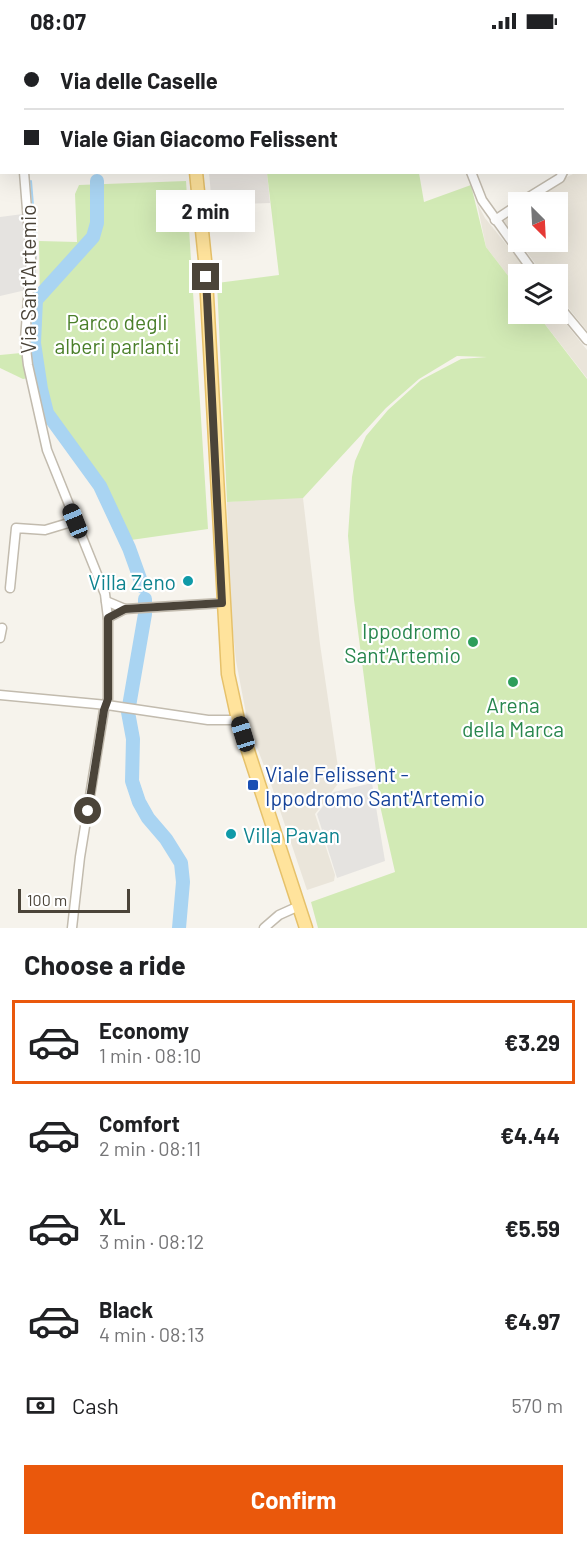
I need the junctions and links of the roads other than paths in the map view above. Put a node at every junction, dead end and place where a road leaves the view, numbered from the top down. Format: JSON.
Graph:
{"nodes":[{"id":1,"x":24,"y":174,"type":"edge"},
{"id":2,"x":196,"y":174,"type":"edge"},
{"id":3,"x":472,"y":174,"type":"edge"},
{"id":4,"x":561,"y":174,"type":"edge"},
{"id":5,"x":538,"y":192,"type":"edge"},
{"id":6,"x":508,"y":211,"type":"edge"},
{"id":7,"x":495,"y":220,"type":"junction"},
{"id":8,"x":528,"y":264,"type":"edge"},
{"id":9,"x":568,"y":317,"type":"edge"},
{"id":10,"x":587,"y":340,"type":"edge"},
{"id":11,"x":75,"y":521,"type":"junction"},
{"id":12,"x":10,"y":588,"type":"dead end"},
{"id":13,"x":106,"y":601,"type":"junction"},
{"id":14,"x":222,"y":603,"type":"junction"},
{"id":15,"x":125,"y":609,"type":"junction"},
{"id":16,"x":108,"y":618,"type":"junction"},
{"id":17,"x":2,"y":628,"type":"dead end"},
{"id":18,"x":0,"y":638,"type":"edge"},
{"id":19,"x":0,"y":695,"type":"edge"},
{"id":20,"x":107,"y":705,"type":"junction"},
{"id":21,"x":238,"y":720,"type":"junction"},
{"id":22,"x":299,"y":906,"type":"junction"},
{"id":23,"x":72,"y":928,"type":"edge"},
{"id":24,"x":264,"y":928,"type":"edge"},
{"id":25,"x":306,"y":928,"type":"edge"}],
"edges":[{"from":1,"to":11,"type":"street","name":"Via Sant'Artemio"},
{"from":2,"to":14,"type":"main road"},
{"from":3,"to":7,"type":"street"},
{"from":4,"to":5,"type":"street"},
{"from":6,"to":7,"type":"street"},
{"from":7,"to":8,"type":"street"},
{"from":9,"to":10,"type":"street"},
{"from":11,"to":12,"type":"street"},
{"from":11,"to":13,"type":"street","name":"Via Sant'Artemio"},
{"from":13,"to":15,"type":"street"},
{"from":13,"to":16,"type":"street","name":"Via Sant'Artemio"},
{"from":14,"to":15,"type":"street"},
{"from":14,"to":21,"type":"main road"},
{"from":15,"to":16,"type":"street"},
{"from":16,"to":20,"type":"street","name":"Via Sant'Artemio"},
{"from":17,"to":18,"type":"street"},
{"from":19,"to":20,"type":"street"},
{"from":20,"to":21,"type":"street"},
{"from":20,"to":23,"type":"street","name":"Via Sant'Artemio"},
{"from":21,"to":22,"type":"main road"},
{"from":22,"to":24,"type":"street"},
{"from":22,"to":25,"type":"main road"}]}
